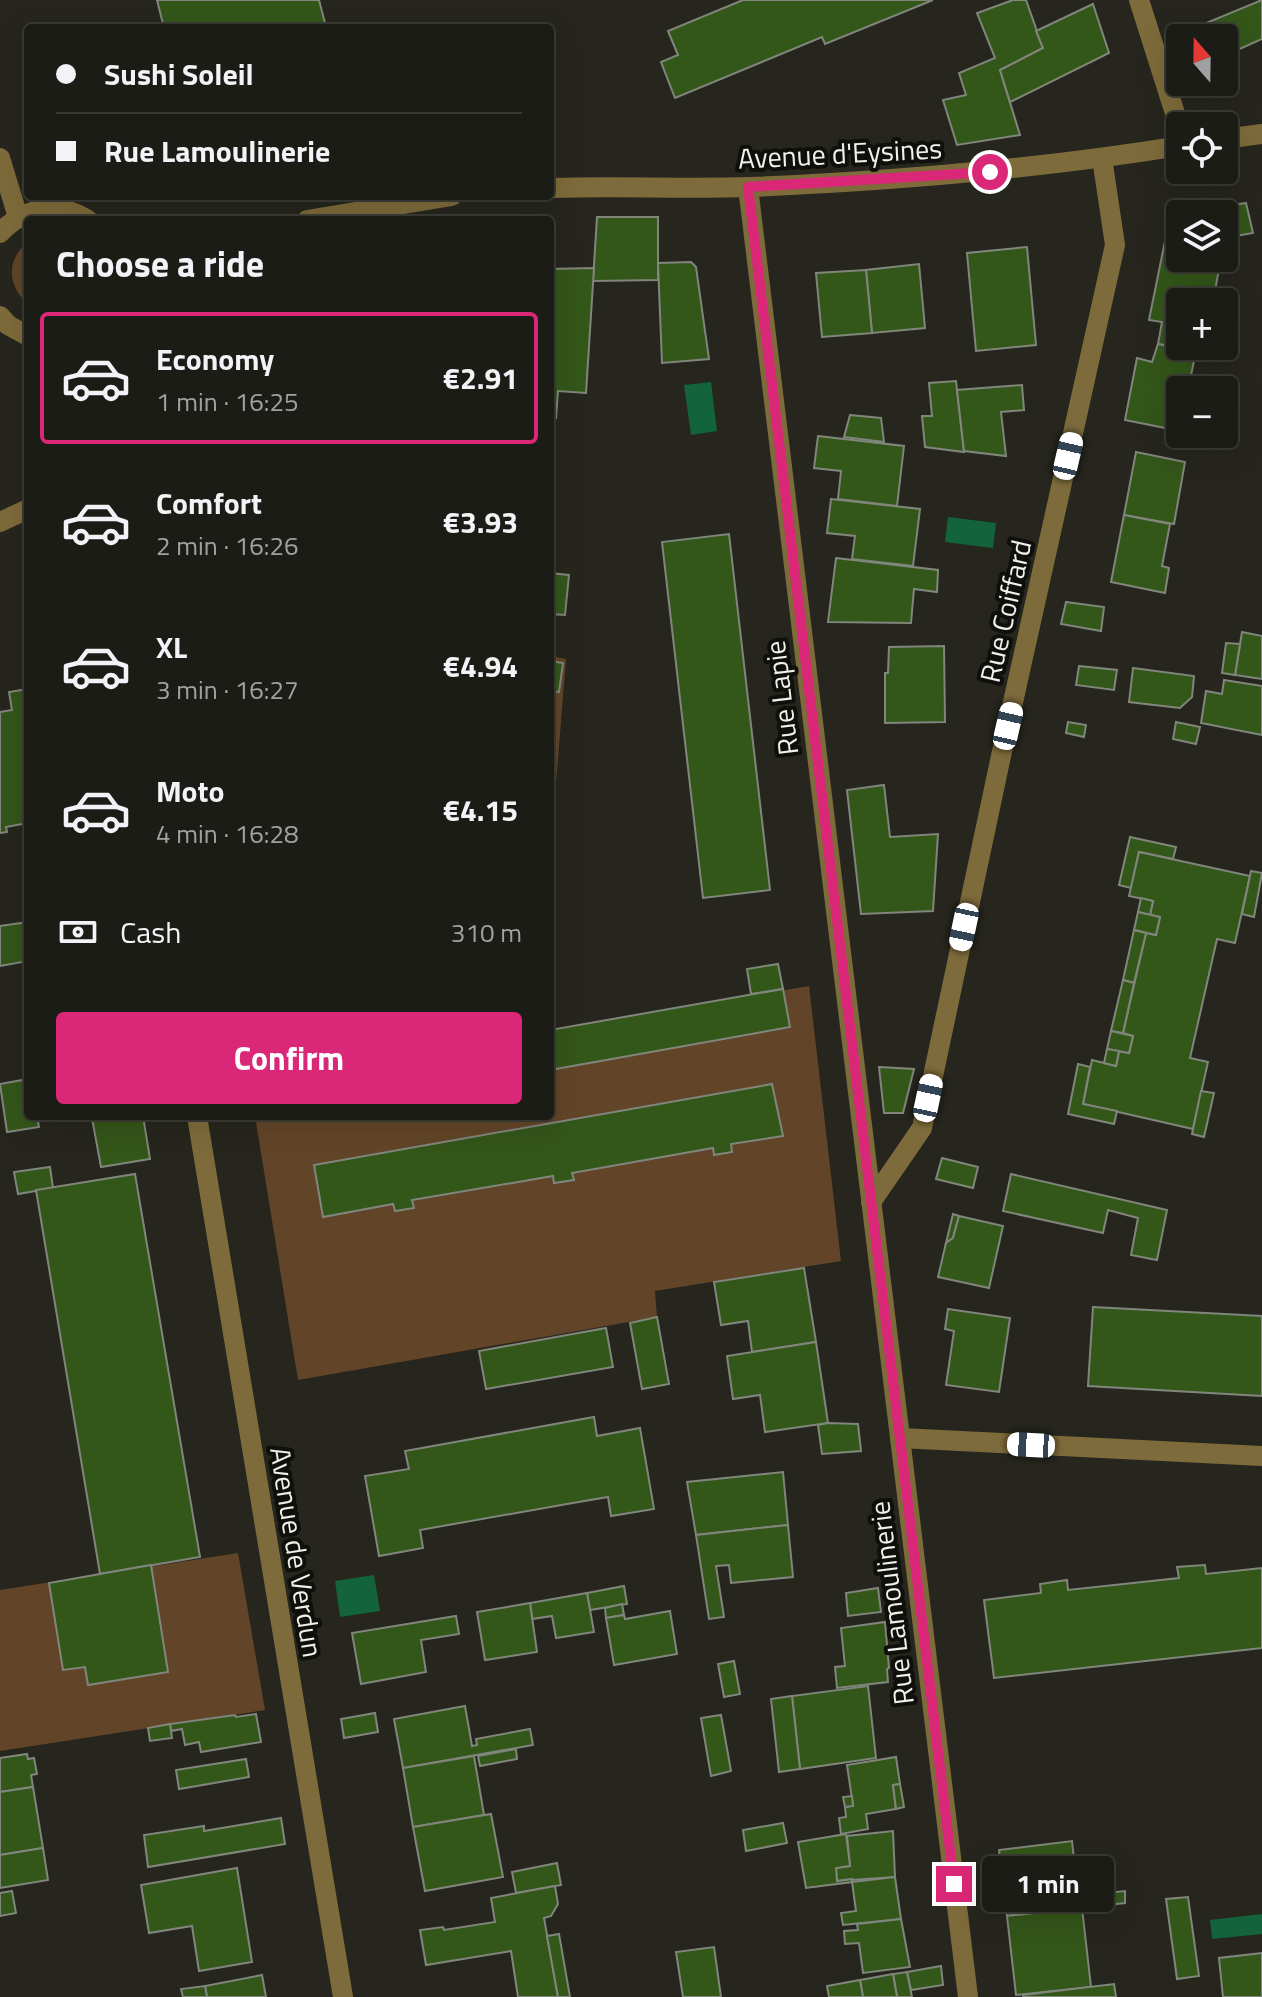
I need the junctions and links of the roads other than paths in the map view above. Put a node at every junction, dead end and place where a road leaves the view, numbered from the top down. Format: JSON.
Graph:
{"nodes":[{"id":1,"x":1139,"y":0,"type":"edge"},
{"id":2,"x":1175,"y":112,"type":"edge"},
{"id":3,"x":1262,"y":134,"type":"edge"},
{"id":4,"x":1238,"y":137,"type":"edge"},
{"id":5,"x":1166,"y":148,"type":"edge"},
{"id":6,"x":0,"y":158,"type":"edge"},
{"id":7,"x":1102,"y":158,"type":"junction"},
{"id":8,"x":748,"y":187,"type":"junction"},
{"id":9,"x":554,"y":188,"type":"edge"},
{"id":10,"x":428,"y":200,"type":"edge"},
{"id":11,"x":82,"y":216,"type":"edge"},
{"id":12,"x":331,"y":216,"type":"edge"},
{"id":13,"x":18,"y":217,"type":"junction"},
{"id":14,"x":0,"y":233,"type":"edge"},
{"id":15,"x":0,"y":316,"type":"edge"},
{"id":16,"x":24,"y":334,"type":"edge"},
{"id":17,"x":24,"y":511,"type":"edge"},
{"id":18,"x":0,"y":522,"type":"edge"},
{"id":19,"x":198,"y":1120,"type":"edge"},
{"id":20,"x":871,"y":1202,"type":"junction"},
{"id":21,"x":900,"y":1438,"type":"junction"},
{"id":22,"x":1262,"y":1456,"type":"edge"},
{"id":23,"x":343,"y":1997,"type":"edge"},
{"id":24,"x":968,"y":1997,"type":"edge"}],
"edges":[{"from":1,"to":2,"type":"street"},
{"from":3,"to":4,"type":"street"},
{"from":5,"to":7,"type":"street","name":"Avenue d'Eysines"},
{"from":6,"to":13,"type":"street"},
{"from":7,"to":8,"type":"street","name":"Avenue d'Eysines"},
{"from":7,"to":20,"type":"street","name":"Rue Coiffard"},
{"from":8,"to":9,"type":"street","name":"Avenue d'Eysines"},
{"from":8,"to":20,"type":"street","name":"Rue Lapie"},
{"from":10,"to":12,"type":"street"},
{"from":11,"to":13,"type":"street"},
{"from":13,"to":14,"type":"street"},
{"from":15,"to":16,"type":"street"},
{"from":17,"to":18,"type":"street"},
{"from":19,"to":23,"type":"street","name":"Avenue de Verdun"},
{"from":20,"to":21,"type":"street","name":"Rue Lamoulinerie"},
{"from":21,"to":22,"type":"street"},
{"from":21,"to":24,"type":"street","name":"Rue Lamoulinerie"}]}
